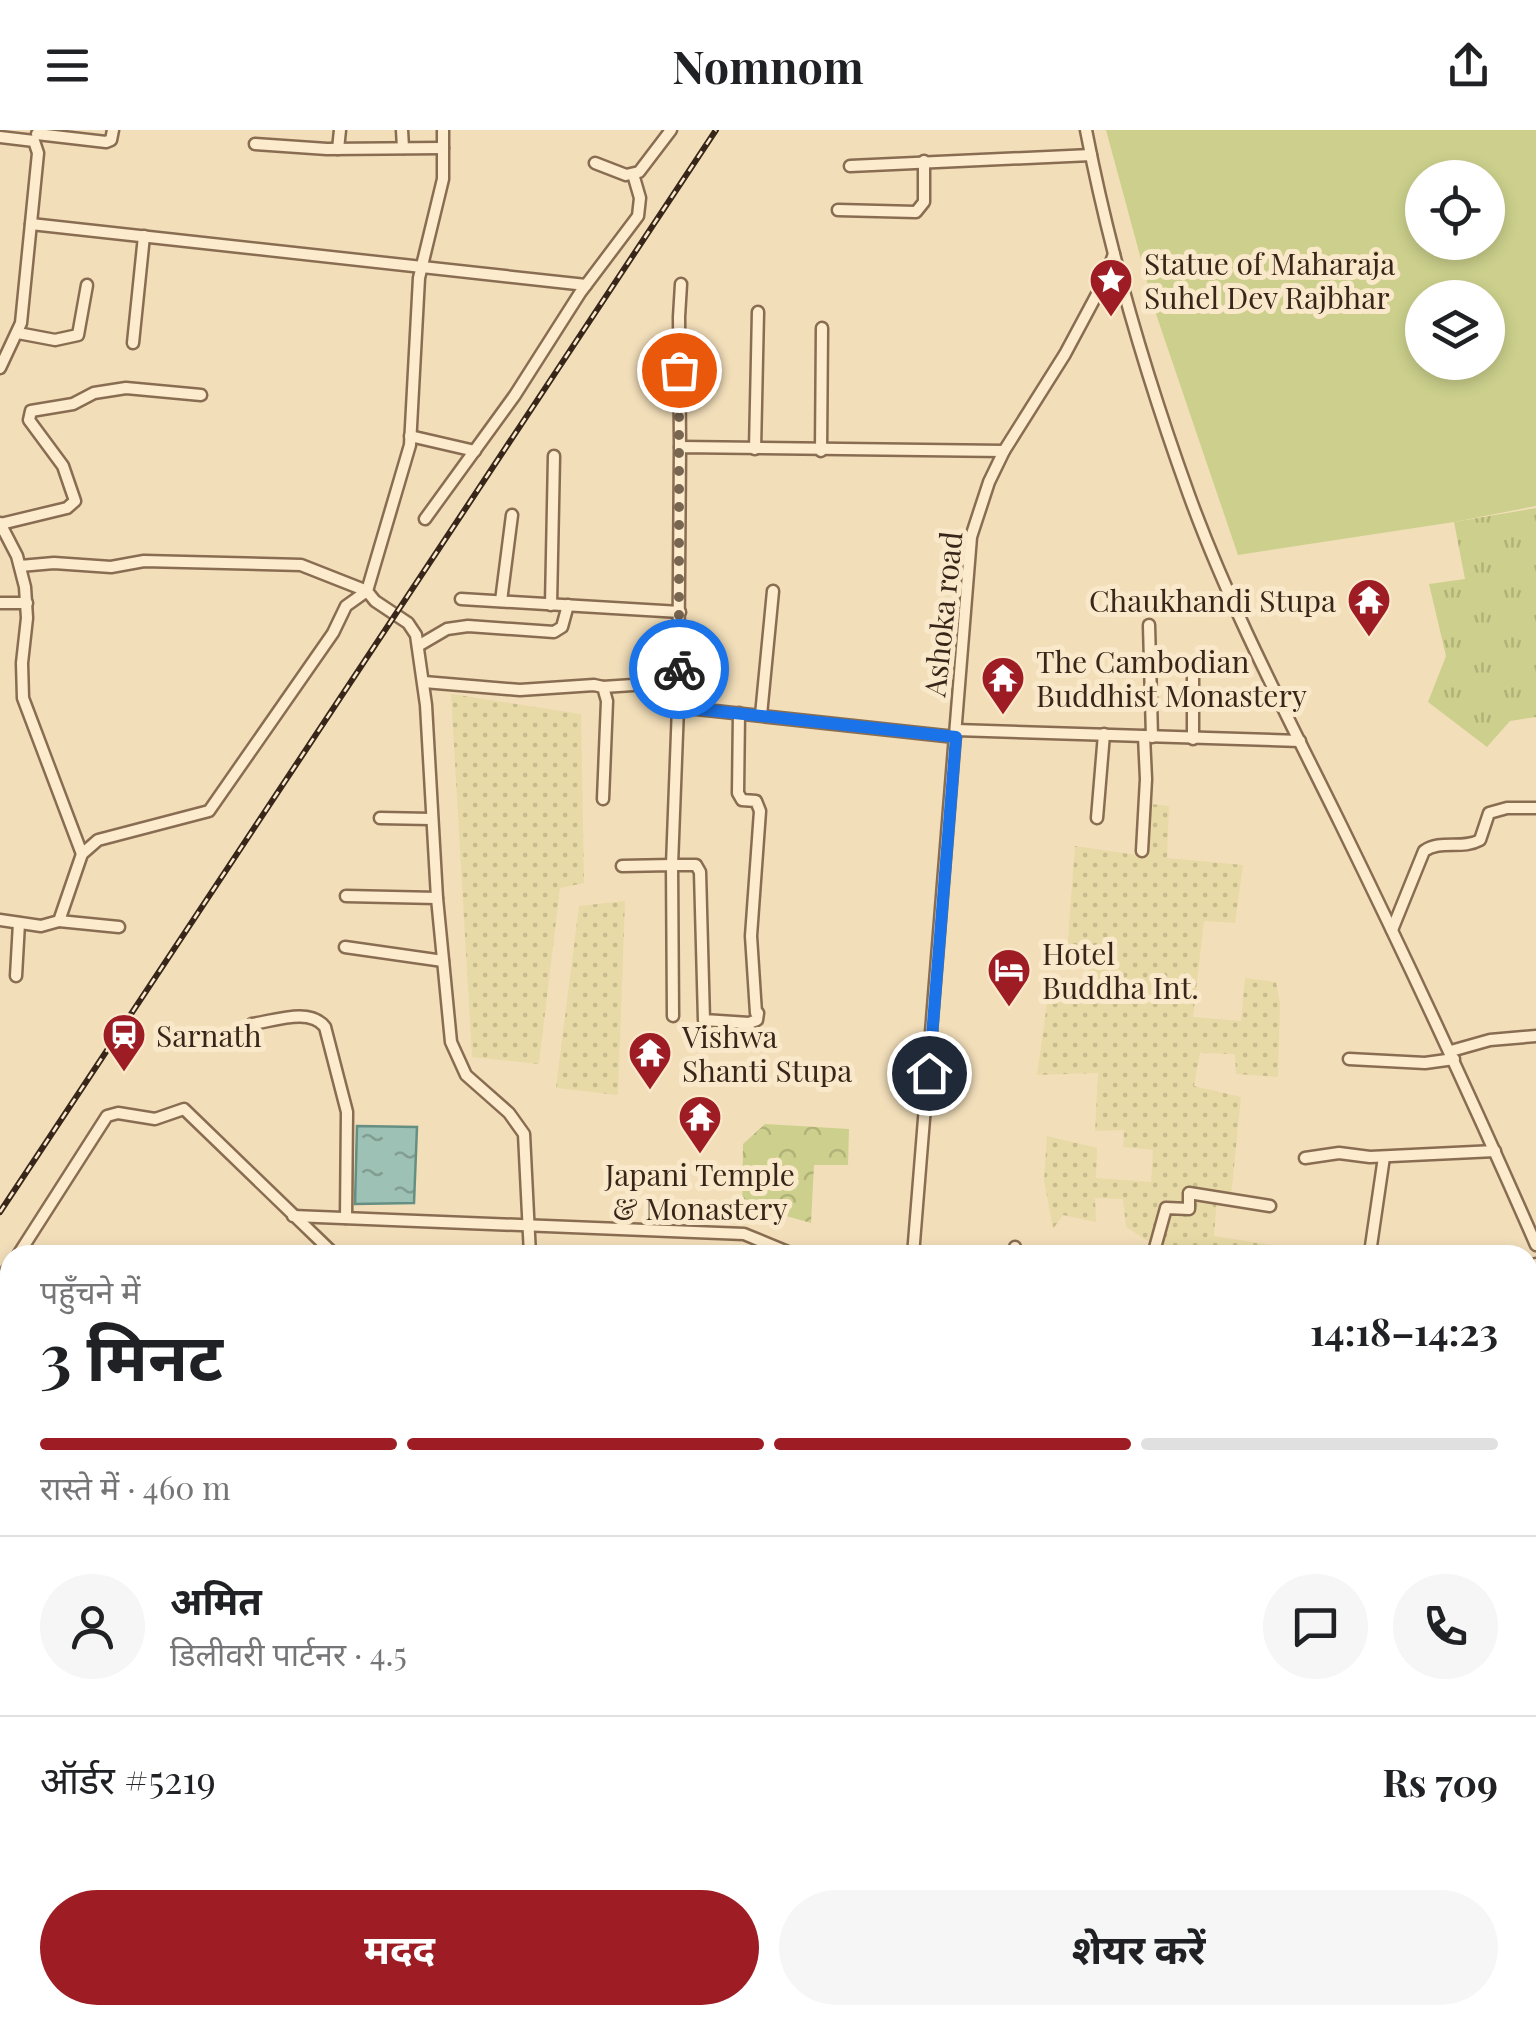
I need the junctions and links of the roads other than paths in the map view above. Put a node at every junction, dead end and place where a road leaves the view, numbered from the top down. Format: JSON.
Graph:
{"nodes":[{"id":1,"x":113,"y":130,"type":"edge"},
{"id":2,"x":340,"y":130,"type":"edge"},
{"id":3,"x":402,"y":130,"type":"edge"},
{"id":4,"x":443,"y":130,"type":"edge"},
{"id":5,"x":671,"y":130,"type":"edge"},
{"id":6,"x":1086,"y":130,"type":"edge"},
{"id":7,"x":36,"y":135,"type":"edge"},
{"id":8,"x":0,"y":137,"type":"edge"},
{"id":9,"x":255,"y":144,"type":"dead end"},
{"id":10,"x":402,"y":148,"type":"junction"},
{"id":11,"x":444,"y":148,"type":"junction"},
{"id":12,"x":338,"y":149,"type":"junction"},
{"id":13,"x":1091,"y":155,"type":"junction"},
{"id":14,"x":924,"y":161,"type":"junction"},
{"id":15,"x":595,"y":163,"type":"dead end"},
{"id":16,"x":850,"y":166,"type":"dead end"},
{"id":17,"x":632,"y":174,"type":"junction"},
{"id":18,"x":838,"y":210,"type":"dead end"},
{"id":19,"x":31,"y":224,"type":"junction"},
{"id":20,"x":144,"y":236,"type":"junction"},
{"id":21,"x":1115,"y":251,"type":"junction"},
{"id":22,"x":422,"y":266,"type":"junction"},
{"id":23,"x":87,"y":284,"type":"dead end"},
{"id":24,"x":681,"y":284,"type":"dead end"},
{"id":25,"x":586,"y":286,"type":"junction"},
{"id":26,"x":758,"y":312,"type":"dead end"},
{"id":27,"x":822,"y":328,"type":"dead end"},
{"id":28,"x":18,"y":333,"type":"junction"},
{"id":29,"x":133,"y":343,"type":"dead end"},
{"id":30,"x":0,"y":368,"type":"edge"},
{"id":31,"x":202,"y":394,"type":"dead end"},
{"id":32,"x":410,"y":436,"type":"junction"},
{"id":33,"x":680,"y":447,"type":"junction"},
{"id":34,"x":755,"y":448,"type":"junction"},
{"id":35,"x":1004,"y":450,"type":"junction"},
{"id":36,"x":475,"y":451,"type":"junction"},
{"id":37,"x":821,"y":451,"type":"junction"},
{"id":38,"x":554,"y":456,"type":"dead end"},
{"id":39,"x":512,"y":515,"type":"dead end"},
{"id":40,"x":425,"y":519,"type":"dead end"},
{"id":41,"x":0,"y":524,"type":"edge"},
{"id":42,"x":20,"y":566,"type":"junction"},
{"id":43,"x":367,"y":591,"type":"junction"},
{"id":44,"x":773,"y":591,"type":"dead end"},
{"id":45,"x":462,"y":599,"type":"dead end"},
{"id":46,"x":501,"y":602,"type":"junction"},
{"id":47,"x":0,"y":603,"type":"edge"},
{"id":48,"x":27,"y":603,"type":"junction"},
{"id":49,"x":551,"y":604,"type":"junction"},
{"id":50,"x":568,"y":606,"type":"junction"},
{"id":51,"x":680,"y":612,"type":"junction"},
{"id":52,"x":1149,"y":626,"type":"dead end"},
{"id":53,"x":418,"y":646,"type":"junction"},
{"id":54,"x":1194,"y":666,"type":"dead end"},
{"id":55,"x":424,"y":682,"type":"junction"},
{"id":56,"x":678,"y":682,"type":"junction"},
{"id":57,"x":602,"y":687,"type":"junction"},
{"id":58,"x":678,"y":707,"type":"junction"},
{"id":59,"x":739,"y":713,"type":"junction"},
{"id":60,"x":762,"y":715,"type":"junction"},
{"id":61,"x":956,"y":734,"type":"junction"},
{"id":62,"x":1104,"y":734,"type":"junction"},
{"id":63,"x":1148,"y":736,"type":"junction"},
{"id":64,"x":1193,"y":739,"type":"junction"},
{"id":65,"x":1300,"y":741,"type":"junction"},
{"id":66,"x":604,"y":799,"type":"dead end"},
{"id":67,"x":1536,"y":808,"type":"edge"},
{"id":68,"x":380,"y":818,"type":"dead end"},
{"id":69,"x":1097,"y":818,"type":"dead end"},
{"id":70,"x":431,"y":819,"type":"junction"},
{"id":71,"x":1142,"y":852,"type":"dead end"},
{"id":72,"x":82,"y":854,"type":"junction"},
{"id":73,"x":672,"y":865,"type":"junction"},
{"id":74,"x":622,"y":866,"type":"dead end"},
{"id":75,"x":346,"y":896,"type":"dead end"},
{"id":76,"x":437,"y":898,"type":"junction"},
{"id":77,"x":0,"y":920,"type":"edge"},
{"id":78,"x":58,"y":921,"type":"junction"},
{"id":79,"x":19,"y":922,"type":"junction"},
{"id":80,"x":118,"y":927,"type":"dead end"},
{"id":81,"x":1392,"y":930,"type":"junction"},
{"id":82,"x":345,"y":947,"type":"dead end"},
{"id":83,"x":443,"y":961,"type":"junction"},
{"id":84,"x":16,"y":976,"type":"dead end"},
{"id":85,"x":673,"y":1016,"type":"dead end"},
{"id":86,"x":252,"y":1024,"type":"dead end"},
{"id":87,"x":1536,"y":1036,"type":"edge"},
{"id":88,"x":1452,"y":1055,"type":"junction"},
{"id":89,"x":1349,"y":1058,"type":"dead end"},
{"id":90,"x":1495,"y":1150,"type":"junction"},
{"id":91,"x":1384,"y":1157,"type":"junction"},
{"id":92,"x":1305,"y":1158,"type":"dead end"},
{"id":93,"x":1270,"y":1206,"type":"dead end"},
{"id":94,"x":294,"y":1216,"type":"junction"},
{"id":95,"x":346,"y":1218,"type":"junction"},
{"id":96,"x":527,"y":1225,"type":"junction"},
{"id":97,"x":24,"y":1245,"type":"edge"},
{"id":98,"x":324,"y":1245,"type":"edge"},
{"id":99,"x":529,"y":1245,"type":"edge"},
{"id":100,"x":770,"y":1245,"type":"edge"},
{"id":101,"x":914,"y":1245,"type":"edge"},
{"id":102,"x":1157,"y":1245,"type":"edge"},
{"id":103,"x":1371,"y":1245,"type":"edge"},
{"id":104,"x":1536,"y":1245,"type":"edge"}],
"edges":[{"from":1,"to":7,"type":"street"},
{"from":2,"to":12,"type":"street"},
{"from":3,"to":10,"type":"street"},
{"from":4,"to":11,"type":"street"},
{"from":5,"to":17,"type":"street"},
{"from":6,"to":13,"type":"street"},
{"from":7,"to":8,"type":"street"},
{"from":7,"to":19,"type":"street"},
{"from":9,"to":12,"type":"street"},
{"from":10,"to":11,"type":"street"},
{"from":10,"to":12,"type":"street"},
{"from":11,"to":22,"type":"street"},
{"from":13,"to":14,"type":"street"},
{"from":13,"to":21,"type":"street"},
{"from":14,"to":16,"type":"street"},
{"from":14,"to":18,"type":"street"},
{"from":15,"to":17,"type":"street"},
{"from":17,"to":25,"type":"street"},
{"from":19,"to":20,"type":"street"},
{"from":19,"to":28,"type":"street"},
{"from":20,"to":22,"type":"street"},
{"from":20,"to":29,"type":"street"},
{"from":21,"to":35,"type":"street","name":"Ashoka road"},
{"from":21,"to":65,"type":"street"},
{"from":22,"to":25,"type":"street"},
{"from":22,"to":32,"type":"street"},
{"from":23,"to":28,"type":"street"},
{"from":24,"to":33,"type":"street"},
{"from":25,"to":36,"type":"street"},
{"from":26,"to":34,"type":"street"},
{"from":27,"to":37,"type":"street"},
{"from":28,"to":30,"type":"street"},
{"from":31,"to":41,"type":"street"},
{"from":32,"to":36,"type":"street"},
{"from":32,"to":43,"type":"street"},
{"from":33,"to":34,"type":"street"},
{"from":33,"to":51,"type":"street"},
{"from":34,"to":37,"type":"street"},
{"from":35,"to":37,"type":"street"},
{"from":35,"to":61,"type":"street","name":"Ashoka road"},
{"from":36,"to":40,"type":"street"},
{"from":38,"to":49,"type":"street"},
{"from":39,"to":46,"type":"street"},
{"from":41,"to":42,"type":"street"},
{"from":42,"to":43,"type":"street"},
{"from":42,"to":48,"type":"street"},
{"from":43,"to":53,"type":"street"},
{"from":43,"to":72,"type":"street"},
{"from":44,"to":60,"type":"street"},
{"from":45,"to":46,"type":"street"},
{"from":46,"to":49,"type":"street"},
{"from":47,"to":48,"type":"street"},
{"from":48,"to":72,"type":"street"},
{"from":49,"to":50,"type":"street"},
{"from":50,"to":51,"type":"street"},
{"from":50,"to":53,"type":"street"},
{"from":51,"to":56,"type":"street"},
{"from":52,"to":63,"type":"street"},
{"from":53,"to":55,"type":"street"},
{"from":54,"to":64,"type":"street"},
{"from":55,"to":57,"type":"street"},
{"from":55,"to":70,"type":"street"},
{"from":56,"to":57,"type":"street"},
{"from":56,"to":58,"type":"street"},
{"from":57,"to":66,"type":"street"},
{"from":58,"to":59,"type":"street"},
{"from":58,"to":73,"type":"street"},
{"from":59,"to":60,"type":"street"},
{"from":59,"to":73,"type":"street"},
{"from":60,"to":61,"type":"street"},
{"from":61,"to":62,"type":"street"},
{"from":61,"to":101,"type":"street","name":"Ashoka road"},
{"from":62,"to":63,"type":"street"},
{"from":62,"to":69,"type":"street"},
{"from":63,"to":64,"type":"street"},
{"from":63,"to":71,"type":"street"},
{"from":64,"to":65,"type":"street"},
{"from":65,"to":81,"type":"street"},
{"from":67,"to":81,"type":"street"},
{"from":68,"to":70,"type":"street"},
{"from":70,"to":76,"type":"street"},
{"from":72,"to":78,"type":"street"},
{"from":73,"to":74,"type":"street"},
{"from":73,"to":85,"type":"street"},
{"from":75,"to":76,"type":"street"},
{"from":76,"to":83,"type":"street"},
{"from":77,"to":79,"type":"street"},
{"from":78,"to":79,"type":"street"},
{"from":78,"to":80,"type":"street"},
{"from":79,"to":84,"type":"street"},
{"from":81,"to":88,"type":"street"},
{"from":82,"to":83,"type":"street"},
{"from":83,"to":96,"type":"street"},
{"from":86,"to":95,"type":"street"},
{"from":87,"to":88,"type":"street"},
{"from":88,"to":89,"type":"street"},
{"from":88,"to":90,"type":"street"},
{"from":90,"to":91,"type":"street"},
{"from":90,"to":104,"type":"street"},
{"from":91,"to":92,"type":"street"},
{"from":91,"to":103,"type":"street"},
{"from":93,"to":102,"type":"street"},
{"from":94,"to":95,"type":"street"},
{"from":94,"to":97,"type":"street"},
{"from":94,"to":98,"type":"street"},
{"from":95,"to":96,"type":"street"},
{"from":96,"to":99,"type":"street"},
{"from":96,"to":100,"type":"street"}]}
